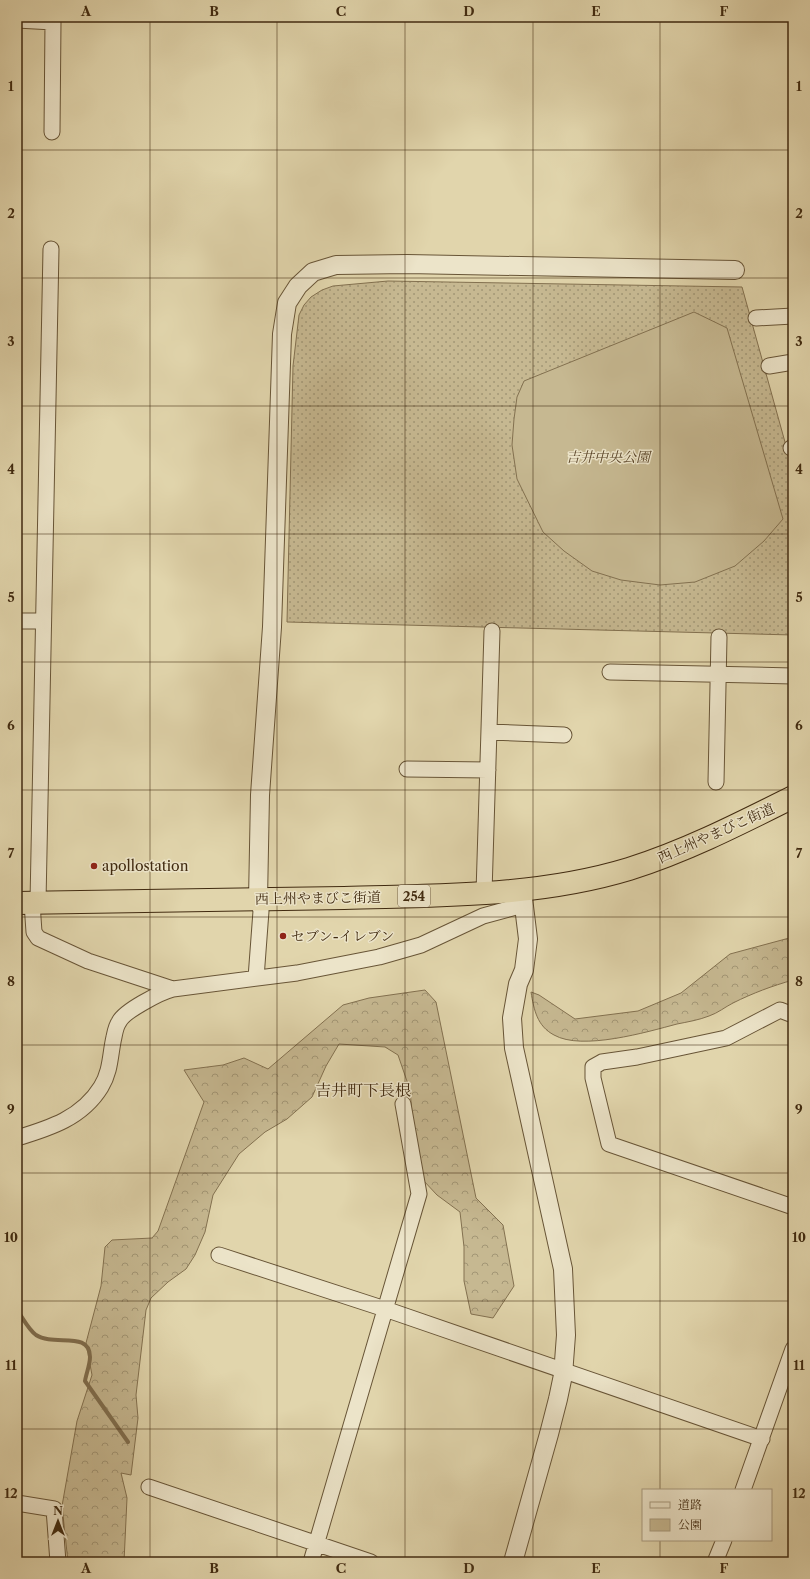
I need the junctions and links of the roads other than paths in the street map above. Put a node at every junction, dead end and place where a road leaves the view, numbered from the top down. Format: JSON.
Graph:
{"nodes":[{"id":1,"x":17,"y":20,"type":"edge"},
{"id":2,"x":52,"y":132,"type":"dead end"},
{"id":3,"x":51,"y":249,"type":"dead end"},
{"id":4,"x":735,"y":270,"type":"dead end"},
{"id":5,"x":793,"y":316,"type":"edge"},
{"id":6,"x":756,"y":318,"type":"dead end"},
{"id":7,"x":793,"y":362,"type":"edge"},
{"id":8,"x":769,"y":366,"type":"dead end"},
{"id":9,"x":17,"y":621,"type":"edge"},
{"id":10,"x":43,"y":621,"type":"junction"},
{"id":11,"x":492,"y":631,"type":"dead end"},
{"id":12,"x":719,"y":637,"type":"dead end"},
{"id":13,"x":610,"y":672,"type":"dead end"},
{"id":14,"x":718,"y":675,"type":"junction"},
{"id":15,"x":793,"y":676,"type":"edge"},
{"id":16,"x":489,"y":732,"type":"junction"},
{"id":17,"x":564,"y":735,"type":"dead end"},
{"id":18,"x":407,"y":768,"type":"dead end"},
{"id":19,"x":488,"y":770,"type":"junction"},
{"id":20,"x":716,"y":782,"type":"dead end"},
{"id":21,"x":793,"y":798,"type":"edge"},
{"id":22,"x":484,"y":893,"type":"junction"},
{"id":23,"x":519,"y":898,"type":"junction"},
{"id":24,"x":258,"y":900,"type":"junction"},
{"id":25,"x":29,"y":903,"type":"edge"},
{"id":26,"x":256,"y":978,"type":"junction"},
{"id":27,"x":173,"y":989,"type":"junction"},
{"id":28,"x":793,"y":1015,"type":"edge"},
{"id":29,"x":403,"y":1104,"type":"dead end"},
{"id":30,"x":17,"y":1138,"type":"edge"},
{"id":31,"x":793,"y":1207,"type":"edge"},
{"id":32,"x":219,"y":1255,"type":"dead end"},
{"id":33,"x":385,"y":1310,"type":"junction"},
{"id":34,"x":793,"y":1349,"type":"edge"},
{"id":35,"x":563,"y":1371,"type":"junction"},
{"id":36,"x":762,"y":1439,"type":"junction"},
{"id":37,"x":150,"y":1487,"type":"dead end"},
{"id":38,"x":742,"y":1489,"type":"edge"},
{"id":39,"x":17,"y":1503,"type":"edge"},
{"id":40,"x":724,"y":1541,"type":"edge"},
{"id":41,"x":317,"y":1544,"type":"junction"},
{"id":42,"x":58,"y":1562,"type":"edge"},
{"id":43,"x":311,"y":1562,"type":"edge"},
{"id":44,"x":372,"y":1562,"type":"edge"},
{"id":45,"x":513,"y":1562,"type":"edge"},
{"id":46,"x":715,"y":1562,"type":"edge"}],
"edges":[{"from":1,"to":2,"type":"street"},
{"from":3,"to":10,"type":"street"},
{"from":4,"to":24,"type":"street"},
{"from":5,"to":6,"type":"street"},
{"from":7,"to":8,"type":"street"},
{"from":9,"to":10,"type":"street"},
{"from":10,"to":25,"type":"street"},
{"from":11,"to":16,"type":"street"},
{"from":12,"to":14,"type":"street"},
{"from":13,"to":14,"type":"street"},
{"from":14,"to":15,"type":"street"},
{"from":14,"to":20,"type":"street"},
{"from":16,"to":17,"type":"street"},
{"from":16,"to":19,"type":"street"},
{"from":18,"to":19,"type":"street"},
{"from":19,"to":22,"type":"street"},
{"from":21,"to":23,"type":"highway","name":"西上州やまびこ街道","number":"254"},
{"from":22,"to":23,"type":"highway","name":"西上州やまびこ街道","number":"254"},
{"from":22,"to":24,"type":"highway","name":"西上州やまびこ街道","number":"254"},
{"from":23,"to":26,"type":"street"},
{"from":23,"to":35,"type":"street"},
{"from":24,"to":25,"type":"highway","name":"西上州やまびこ街道","number":"254"},
{"from":24,"to":26,"type":"street"},
{"from":25,"to":27,"type":"street"},
{"from":26,"to":27,"type":"street"},
{"from":27,"to":30,"type":"street"},
{"from":28,"to":31,"type":"street"},
{"from":29,"to":33,"type":"street"},
{"from":32,"to":33,"type":"street"},
{"from":33,"to":35,"type":"street"},
{"from":33,"to":41,"type":"street"},
{"from":34,"to":36,"type":"street"},
{"from":35,"to":36,"type":"street"},
{"from":35,"to":45,"type":"street"},
{"from":36,"to":38,"type":"street"},
{"from":37,"to":41,"type":"street"},
{"from":39,"to":42,"type":"street"},
{"from":40,"to":46,"type":"street"},
{"from":41,"to":43,"type":"street"},
{"from":41,"to":44,"type":"street"}]}
